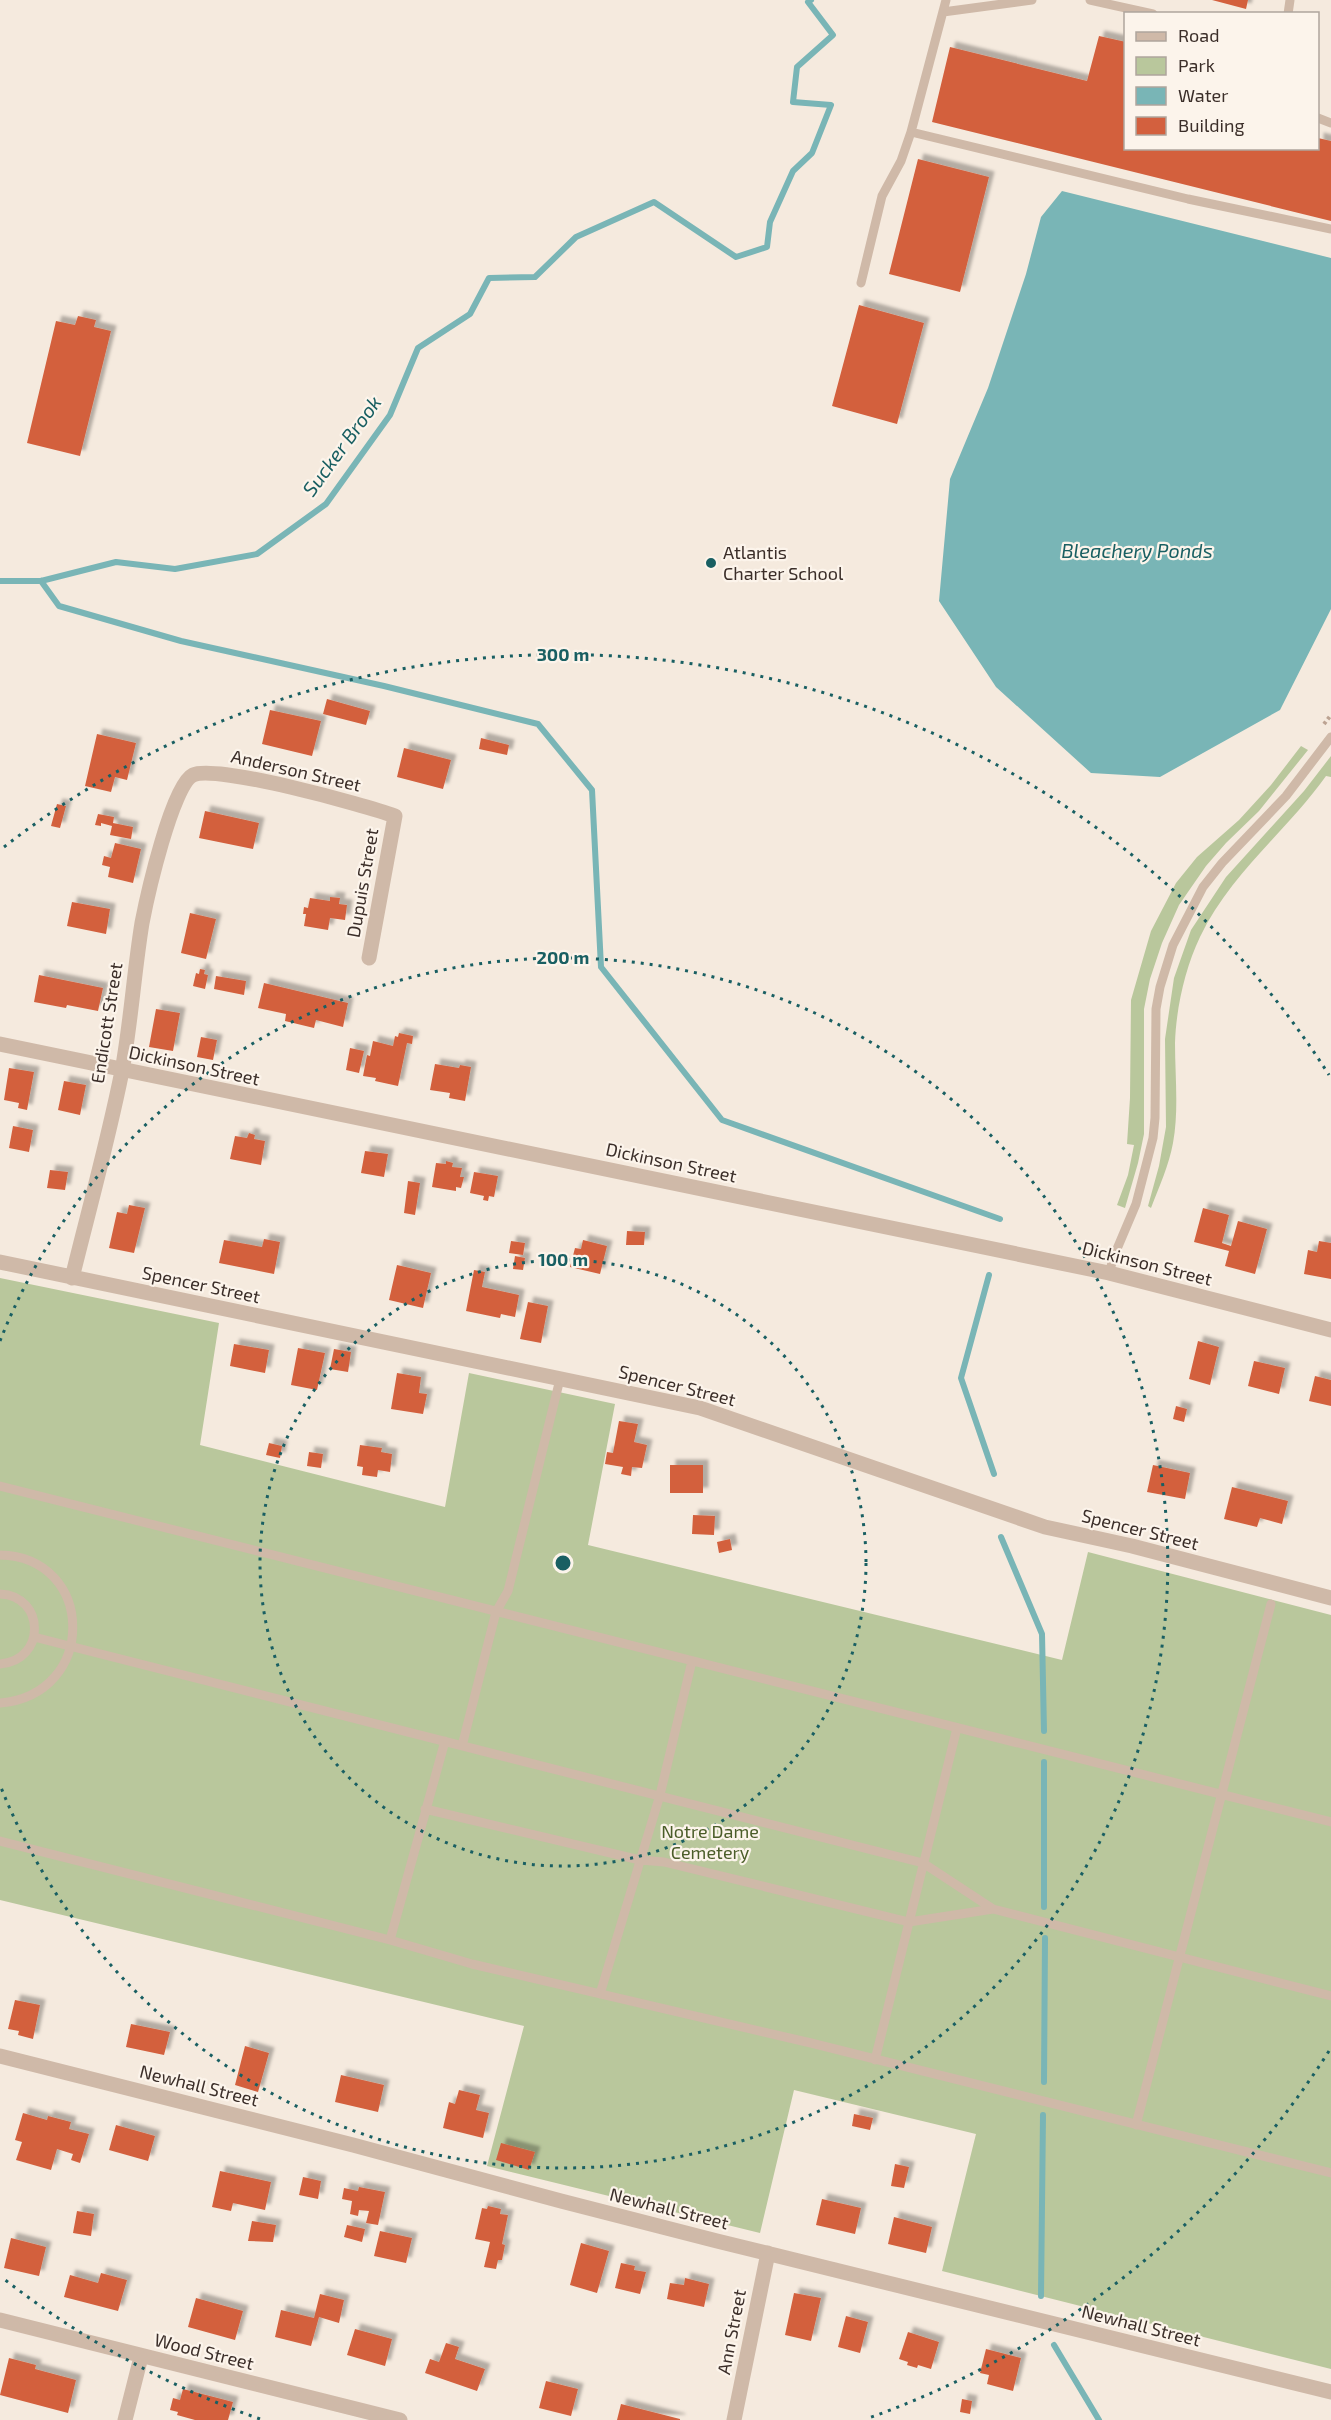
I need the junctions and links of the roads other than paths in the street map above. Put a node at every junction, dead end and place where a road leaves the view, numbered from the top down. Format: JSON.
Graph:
{"nodes":[{"id":1,"x":946,"y":0,"type":"edge"},
{"id":2,"x":1032,"y":0,"type":"edge"},
{"id":3,"x":1090,"y":0,"type":"edge"},
{"id":4,"x":943,"y":12,"type":"junction"},
{"id":5,"x":1143,"y":12,"type":"edge"},
{"id":6,"x":911,"y":132,"type":"junction"},
{"id":7,"x":1331,"y":229,"type":"edge"},
{"id":8,"x":861,"y":283,"type":"dead end"},
{"id":9,"x":1330,"y":740,"type":"edge"},
{"id":10,"x":189,"y":778,"type":"joint"},
{"id":11,"x":395,"y":816,"type":"joint"},
{"id":12,"x":369,"y":958,"type":"dead end"},
{"id":13,"x":0,"y":1044,"type":"edge"},
{"id":14,"x":122,"y":1071,"type":"junction"},
{"id":15,"x":0,"y":1262,"type":"edge"},
{"id":16,"x":1109,"y":1274,"type":"junction"},
{"id":17,"x":72,"y":1278,"type":"junction"},
{"id":18,"x":1331,"y":1330,"type":"edge"},
{"id":19,"x":560,"y":1379,"type":"junction"},
{"id":20,"x":0,"y":1486,"type":"edge"},
{"id":21,"x":0,"y":1555,"type":"edge"},
{"id":22,"x":0,"y":1594,"type":"edge"},
{"id":23,"x":1331,"y":1598,"type":"edge"},
{"id":24,"x":1270,"y":1604,"type":"dead end"},
{"id":25,"x":496,"y":1612,"type":"junction"},
{"id":26,"x":34,"y":1637,"type":"junction"},
{"id":27,"x":71,"y":1647,"type":"junction"},
{"id":28,"x":692,"y":1662,"type":"junction"},
{"id":29,"x":0,"y":1664,"type":"edge"},
{"id":30,"x":0,"y":1703,"type":"edge"},
{"id":31,"x":957,"y":1728,"type":"junction"},
{"id":32,"x":445,"y":1741,"type":"junction"},
{"id":33,"x":462,"y":1746,"type":"junction"},
{"id":34,"x":660,"y":1795,"type":"junction"},
{"id":35,"x":1221,"y":1795,"type":"junction"},
{"id":36,"x":425,"y":1809,"type":"junction"},
{"id":37,"x":1331,"y":1822,"type":"edge"},
{"id":38,"x":0,"y":1841,"type":"edge"},
{"id":39,"x":640,"y":1860,"type":"junction"},
{"id":40,"x":923,"y":1863,"type":"junction"},
{"id":41,"x":993,"y":1909,"type":"junction"},
{"id":42,"x":909,"y":1922,"type":"junction"},
{"id":43,"x":390,"y":1940,"type":"junction"},
{"id":44,"x":1179,"y":1958,"type":"junction"},
{"id":45,"x":600,"y":1994,"type":"junction"},
{"id":46,"x":1331,"y":1996,"type":"edge"},
{"id":47,"x":0,"y":2056,"type":"edge"},
{"id":48,"x":875,"y":2060,"type":"junction"},
{"id":49,"x":1136,"y":2125,"type":"junction"},
{"id":50,"x":1331,"y":2174,"type":"edge"},
{"id":51,"x":768,"y":2253,"type":"junction"},
{"id":52,"x":0,"y":2320,"type":"edge"},
{"id":53,"x":141,"y":2357,"type":"junction"},
{"id":54,"x":1331,"y":2392,"type":"edge"},
{"id":55,"x":125,"y":2420,"type":"edge"},
{"id":56,"x":400,"y":2420,"type":"edge"},
{"id":57,"x":734,"y":2420,"type":"edge"}],
"edges":[{"from":1,"to":4,"type":"lane"},
{"from":2,"to":4,"type":"lane"},
{"from":3,"to":5,"type":"lane"},
{"from":4,"to":6,"type":"lane"},
{"from":6,"to":7,"type":"lane"},
{"from":6,"to":8,"type":"lane"},
{"from":9,"to":16,"type":"lane"},
{"from":10,"to":11,"type":"street","name":"Anderson Street"},
{"from":10,"to":14,"type":"street","name":"Endicott Street"},
{"from":11,"to":12,"type":"street","name":"Dupuis Street"},
{"from":13,"to":14,"type":"street","name":"Dickinson Street"},
{"from":14,"to":16,"type":"street","name":"Dickinson Street"},
{"from":14,"to":17,"type":"street","name":"Endicott Street"},
{"from":15,"to":17,"type":"street","name":"Spencer Street"},
{"from":16,"to":18,"type":"street","name":"Dickinson Street"},
{"from":17,"to":19,"type":"street","name":"Spencer Street"},
{"from":19,"to":23,"type":"street","name":"Spencer Street"},
{"from":19,"to":25,"type":"lane"},
{"from":20,"to":25,"type":"lane"},
{"from":21,"to":27,"type":"lane"},
{"from":22,"to":26,"type":"lane"},
{"from":24,"to":35,"type":"lane"},
{"from":25,"to":28,"type":"lane"},
{"from":25,"to":33,"type":"lane"},
{"from":26,"to":27,"type":"lane"},
{"from":26,"to":29,"type":"lane"},
{"from":27,"to":30,"type":"lane"},
{"from":27,"to":32,"type":"lane"},
{"from":28,"to":31,"type":"lane"},
{"from":28,"to":34,"type":"lane"},
{"from":31,"to":35,"type":"lane"},
{"from":31,"to":40,"type":"lane"},
{"from":32,"to":33,"type":"lane"},
{"from":32,"to":36,"type":"lane"},
{"from":33,"to":34,"type":"lane"},
{"from":34,"to":39,"type":"lane"},
{"from":34,"to":40,"type":"lane"},
{"from":35,"to":37,"type":"lane"},
{"from":35,"to":44,"type":"lane"},
{"from":36,"to":39,"type":"lane"},
{"from":36,"to":43,"type":"lane"},
{"from":38,"to":43,"type":"lane"},
{"from":39,"to":42,"type":"lane"},
{"from":39,"to":45,"type":"lane"},
{"from":40,"to":41,"type":"lane"},
{"from":40,"to":42,"type":"lane"},
{"from":41,"to":42,"type":"lane"},
{"from":41,"to":44,"type":"lane"},
{"from":42,"to":48,"type":"lane"},
{"from":43,"to":45,"type":"lane"},
{"from":44,"to":46,"type":"lane"},
{"from":44,"to":49,"type":"lane"},
{"from":45,"to":48,"type":"lane"},
{"from":47,"to":51,"type":"street","name":"Newhall Street"},
{"from":48,"to":49,"type":"lane"},
{"from":49,"to":50,"type":"lane"},
{"from":51,"to":54,"type":"street","name":"Newhall Street"},
{"from":51,"to":57,"type":"street","name":"Ann Street"},
{"from":52,"to":53,"type":"street","name":"Wood Street"},
{"from":53,"to":55,"type":"street"},
{"from":53,"to":56,"type":"street","name":"Wood Street"}]}
